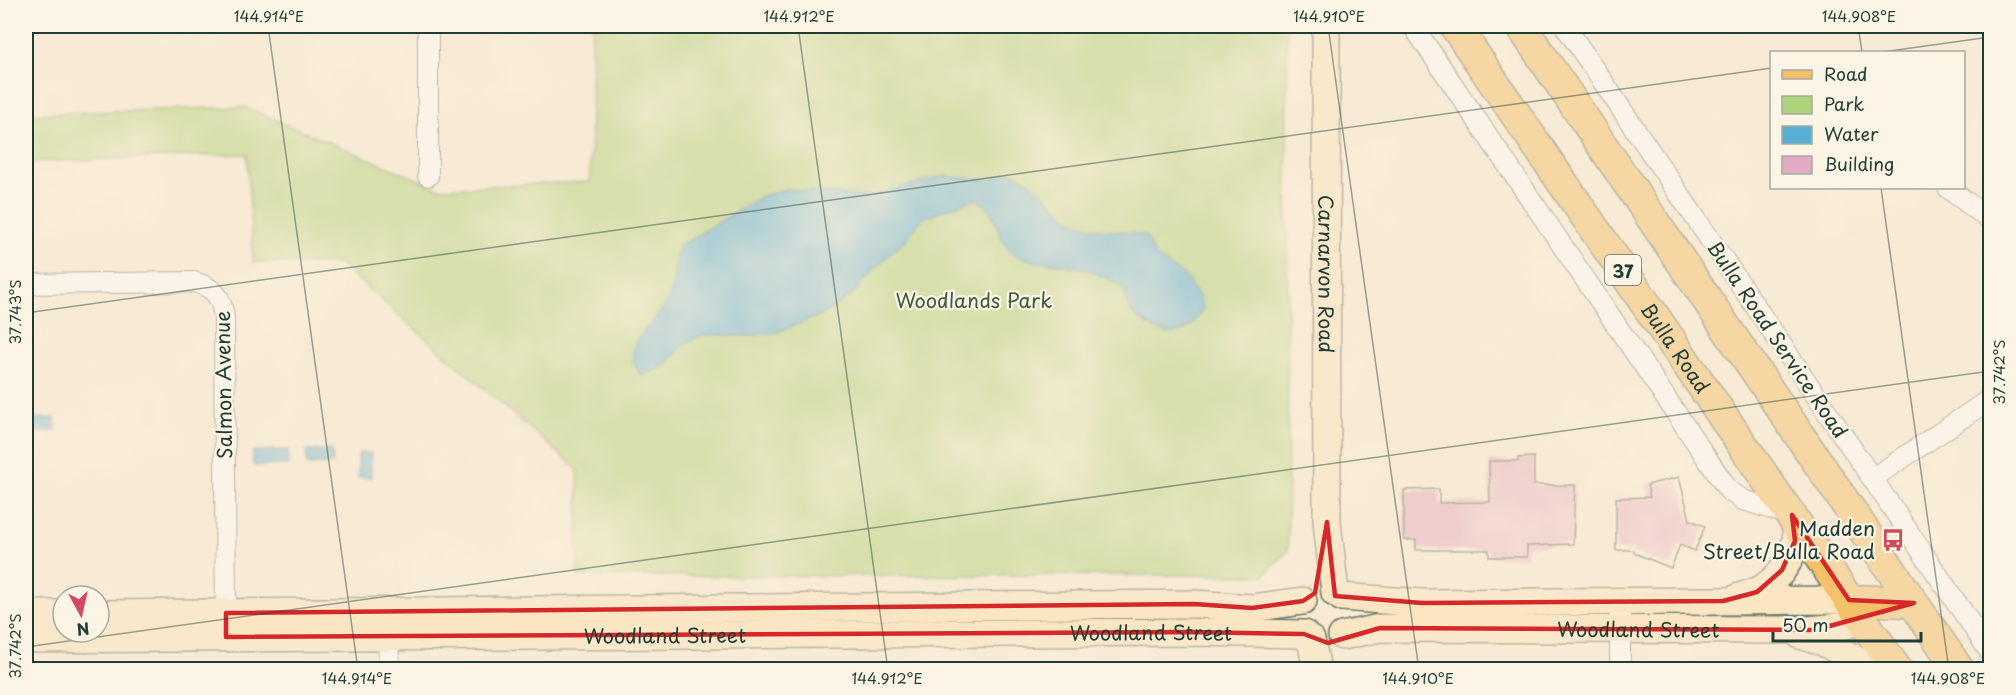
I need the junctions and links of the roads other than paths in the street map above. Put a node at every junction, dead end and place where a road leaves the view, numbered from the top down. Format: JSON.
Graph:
{"nodes":[{"id":1,"x":428,"y":26,"type":"edge"},
{"id":2,"x":1326,"y":26,"type":"edge"},
{"id":3,"x":1413,"y":26,"type":"edge"},
{"id":4,"x":1455,"y":26,"type":"edge"},
{"id":5,"x":1521,"y":26,"type":"edge"},
{"id":6,"x":1565,"y":26,"type":"edge"},
{"id":7,"x":428,"y":176,"type":"dead end"},
{"id":8,"x":1949,"y":189,"type":"edge"},
{"id":9,"x":1990,"y":220,"type":"edge"},
{"id":10,"x":26,"y":284,"type":"edge"},
{"id":11,"x":1990,"y":399,"type":"edge"},
{"id":12,"x":1873,"y":478,"type":"junction"},
{"id":13,"x":1792,"y":515,"type":"junction"},
{"id":14,"x":1324,"y":596,"type":"junction"},
{"id":15,"x":1723,"y":601,"type":"junction"},
{"id":16,"x":1620,"y":602,"type":"junction"},
{"id":17,"x":1913,"y":602,"type":"junction"},
{"id":18,"x":1027,"y":606,"type":"junction"},
{"id":19,"x":1855,"y":610,"type":"junction"},
{"id":20,"x":26,"y":614,"type":"edge"},
{"id":21,"x":51,"y":614,"type":"edge"},
{"id":22,"x":111,"y":615,"type":"edge"},
{"id":23,"x":226,"y":625,"type":"junction"},
{"id":24,"x":388,"y":625,"type":"junction"},
{"id":25,"x":1620,"y":629,"type":"junction"},
{"id":26,"x":1781,"y":630,"type":"junction"},
{"id":27,"x":1027,"y":633,"type":"junction"},
{"id":28,"x":1323,"y":638,"type":"junction"},
{"id":29,"x":26,"y":639,"type":"edge"},
{"id":30,"x":1990,"y":652,"type":"edge"},
{"id":31,"x":389,"y":669,"type":"edge"},
{"id":32,"x":1317,"y":669,"type":"edge"},
{"id":33,"x":1331,"y":669,"type":"edge"},
{"id":34,"x":1620,"y":669,"type":"edge"},
{"id":35,"x":1875,"y":669,"type":"edge"},
{"id":36,"x":1897,"y":669,"type":"edge"},
{"id":37,"x":1959,"y":669,"type":"edge"}],
"edges":[{"from":1,"to":7,"type":"street"},
{"from":2,"to":14,"type":"main road","name":"Carnarvon Road"},
{"from":3,"to":13,"type":"street"},
{"from":4,"to":13,"type":"main road","name":"Bulla Road","number":"37"},
{"from":5,"to":17,"type":"main road"},
{"from":6,"to":12,"type":"street","name":"Bulla Road Service Road"},
{"from":8,"to":9,"type":"street"},
{"from":10,"to":23,"type":"street","name":"Salmon Avenue"},
{"from":11,"to":12,"type":"street"},
{"from":12,"to":30,"type":"street","name":"Bulla Road Service Road"},
{"from":13,"to":15,"type":"main road"},
{"from":13,"to":19,"type":"main road","name":"Bulla Road","number":"37"},
{"from":14,"to":16,"type":"main road","name":"Woodland Street"},
{"from":14,"to":18,"type":"main road","name":"Woodland Street"},
{"from":14,"to":28,"type":"main road","name":"Carnarvon Road"},
{"from":14,"to":28,"type":"main road"},
{"from":15,"to":16,"type":"main road","name":"Woodland Street"},
{"from":15,"to":19,"type":"main road","name":"Woodland Street"},
{"from":16,"to":25,"type":"street"},
{"from":17,"to":19,"type":"main road"},
{"from":17,"to":37,"type":"main road"},
{"from":18,"to":24,"type":"main road","name":"Woodland Street"},
{"from":18,"to":27,"type":"main road"},
{"from":19,"to":26,"type":"main road","name":"Woodland Street"},
{"from":19,"to":36,"type":"main road","name":"Bulla Road","number":"37"},
{"from":20,"to":21,"type":"main road"},
{"from":22,"to":23,"type":"main road","name":"Woodland Street"},
{"from":23,"to":24,"type":"main road","name":"Woodland Street"},
{"from":23,"to":29,"type":"main road","name":"Woodland Street"},
{"from":24,"to":27,"type":"main road","name":"Woodland Street"},
{"from":24,"to":31,"type":"street"},
{"from":25,"to":26,"type":"main road","name":"Woodland Street"},
{"from":25,"to":28,"type":"main road","name":"Woodland Street"},
{"from":25,"to":34,"type":"street"},
{"from":26,"to":35,"type":"main road"},
{"from":27,"to":28,"type":"main road","name":"Woodland Street"},
{"from":28,"to":32,"type":"main road"},
{"from":28,"to":33,"type":"main road"}]}
